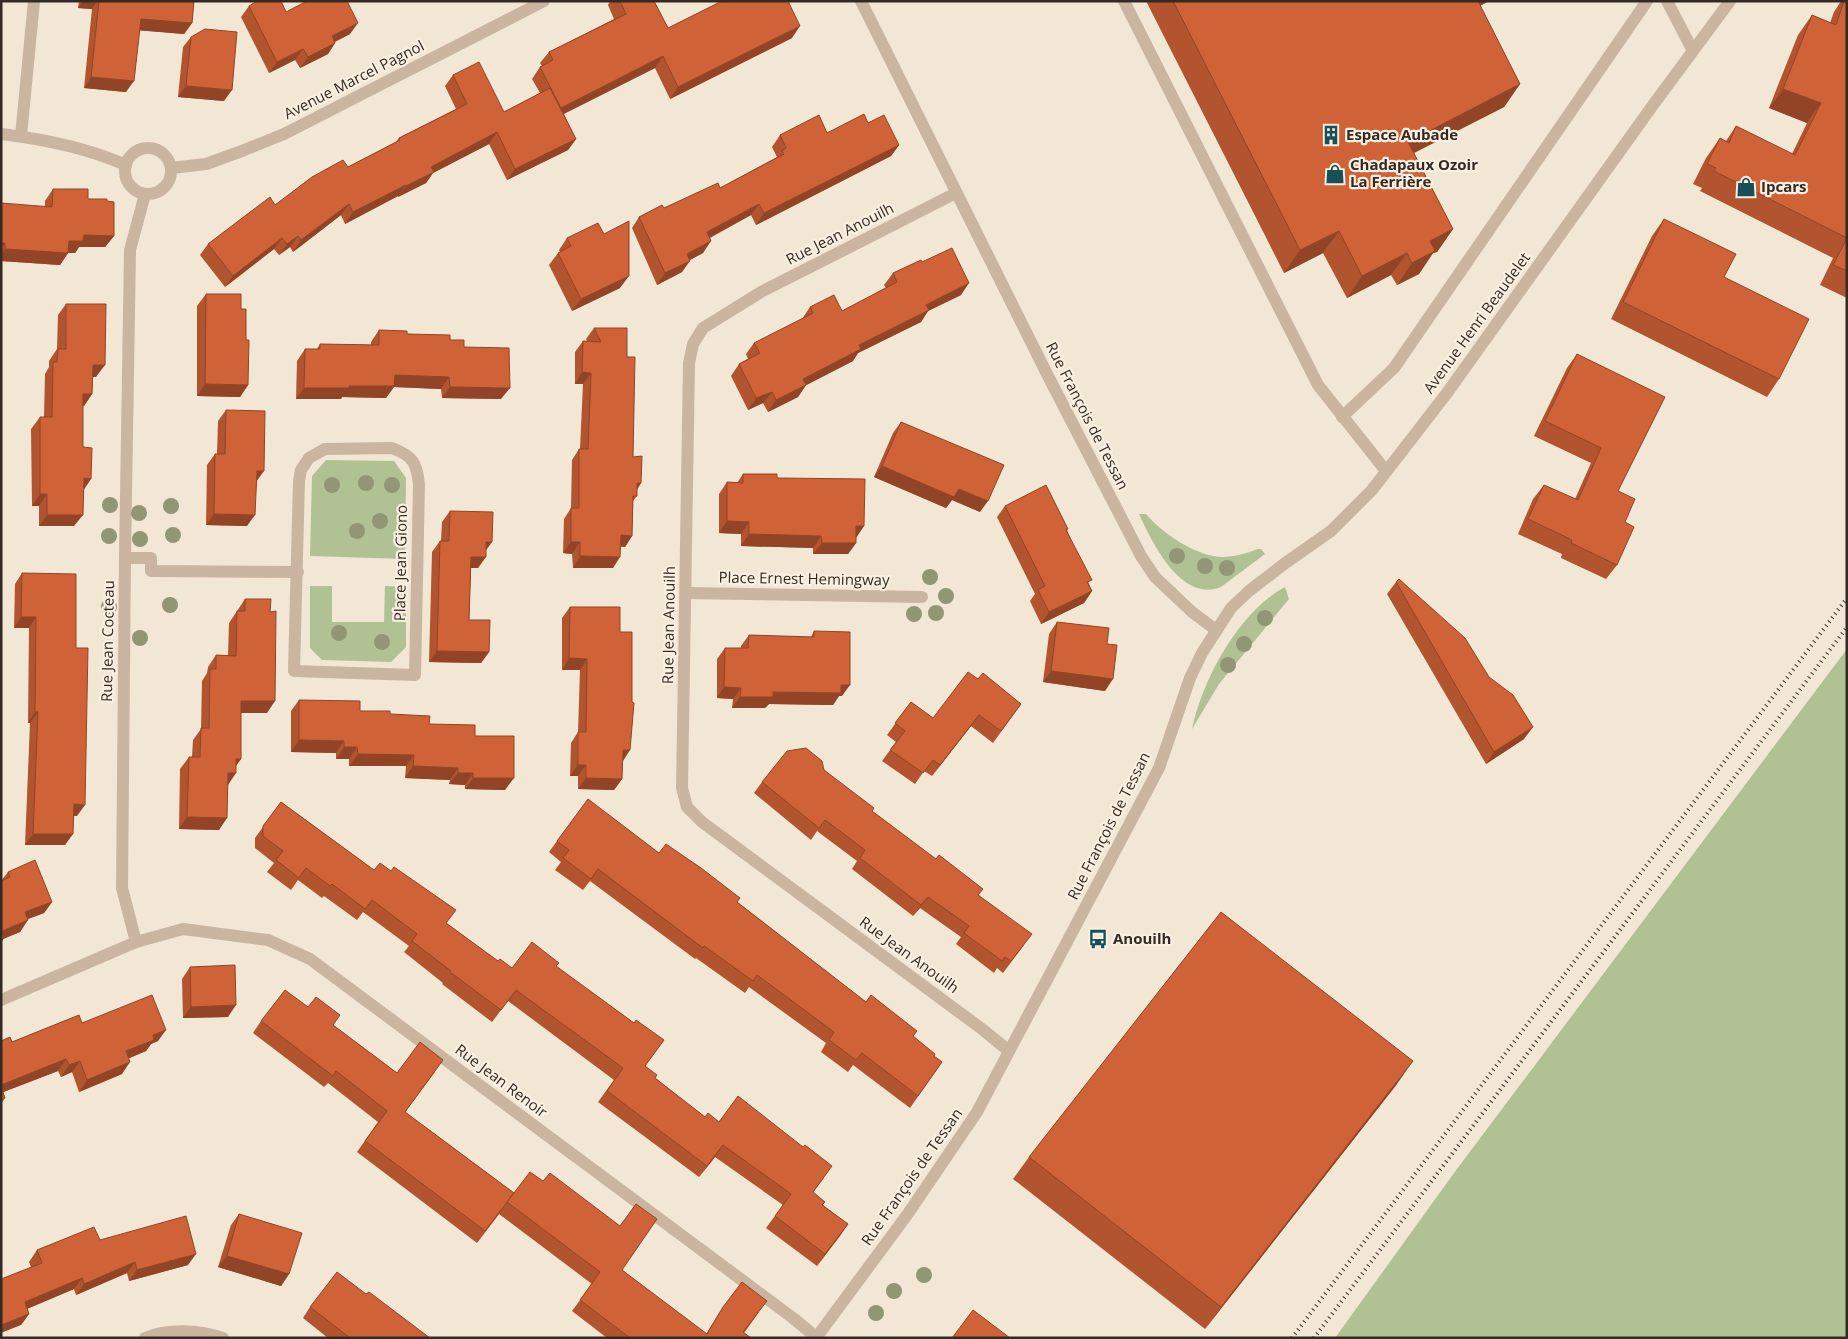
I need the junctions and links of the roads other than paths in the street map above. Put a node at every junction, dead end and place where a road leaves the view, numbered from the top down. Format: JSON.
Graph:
{"nodes":[{"id":1,"x":34,"y":1,"type":"edge"},
{"id":2,"x":544,"y":1,"type":"edge"},
{"id":3,"x":861,"y":1,"type":"edge"},
{"id":4,"x":1124,"y":1,"type":"edge"},
{"id":5,"x":1647,"y":1,"type":"edge"},
{"id":6,"x":1667,"y":1,"type":"edge"},
{"id":7,"x":1730,"y":1,"type":"edge"},
{"id":8,"x":1693,"y":51,"type":"junction"},
{"id":9,"x":1,"y":134,"type":"edge"},
{"id":10,"x":20,"y":136,"type":"junction"},
{"id":11,"x":126,"y":165,"type":"junction"},
{"id":12,"x":171,"y":168,"type":"junction"},
{"id":13,"x":956,"y":193,"type":"junction"},
{"id":14,"x":145,"y":194,"type":"junction"},
{"id":15,"x":1342,"y":417,"type":"junction"},
{"id":16,"x":1386,"y":471,"type":"junction"},
{"id":17,"x":125,"y":558,"type":"junction"},
{"id":18,"x":298,"y":572,"type":"junction"},
{"id":19,"x":686,"y":593,"type":"junction"},
{"id":20,"x":922,"y":597,"type":"dead end"},
{"id":21,"x":1216,"y":630,"type":"junction"},
{"id":22,"x":136,"y":942,"type":"junction"},
{"id":23,"x":1,"y":1000,"type":"edge"},
{"id":24,"x":1009,"y":1051,"type":"junction"},
{"id":25,"x":816,"y":1337,"type":"edge"},
{"id":26,"x":145,"y":1338,"type":"edge"},
{"id":27,"x":223,"y":1338,"type":"edge"}],
"edges":[{"from":1,"to":10,"type":"street"},
{"from":2,"to":12,"type":"street","name":"Avenue Marcel Pagnol"},
{"from":3,"to":13,"type":"street","name":"Rue François de Tessan"},
{"from":4,"to":15,"type":"street"},
{"from":5,"to":15,"type":"street"},
{"from":6,"to":8,"type":"street"},
{"from":7,"to":8,"type":"street","name":"Avenue Henri Beaudelet"},
{"from":8,"to":16,"type":"street","name":"Avenue Henri Beaudelet"},
{"from":9,"to":10,"type":"street"},
{"from":10,"to":11,"type":"street"},
{"from":11,"to":12,"type":"street"},
{"from":11,"to":14,"type":"street"},
{"from":12,"to":14,"type":"street"},
{"from":13,"to":19,"type":"street","name":"Rue Jean Anouilh"},
{"from":13,"to":21,"type":"street","name":"Rue François de Tessan"},
{"from":14,"to":17,"type":"street","name":"Rue Jean Cocteau"},
{"from":15,"to":16,"type":"street"},
{"from":16,"to":21,"type":"street","name":"Avenue Henri Beaudelet"},
{"from":17,"to":18,"type":"street"},
{"from":17,"to":22,"type":"street","name":"Rue Jean Cocteau"},
{"from":18,"to":18,"type":"street","name":"Place Jean Giono"},
{"from":19,"to":20,"type":"street","name":"Place Ernest Hemingway"},
{"from":19,"to":24,"type":"street","name":"Rue Jean Anouilh"},
{"from":21,"to":24,"type":"street","name":"Rue François de Tessan"},
{"from":22,"to":23,"type":"street"},
{"from":22,"to":25,"type":"street","name":"Rue Jean Renoir"},
{"from":24,"to":25,"type":"street","name":"Rue François de Tessan"},
{"from":26,"to":27,"type":"street"}]}
